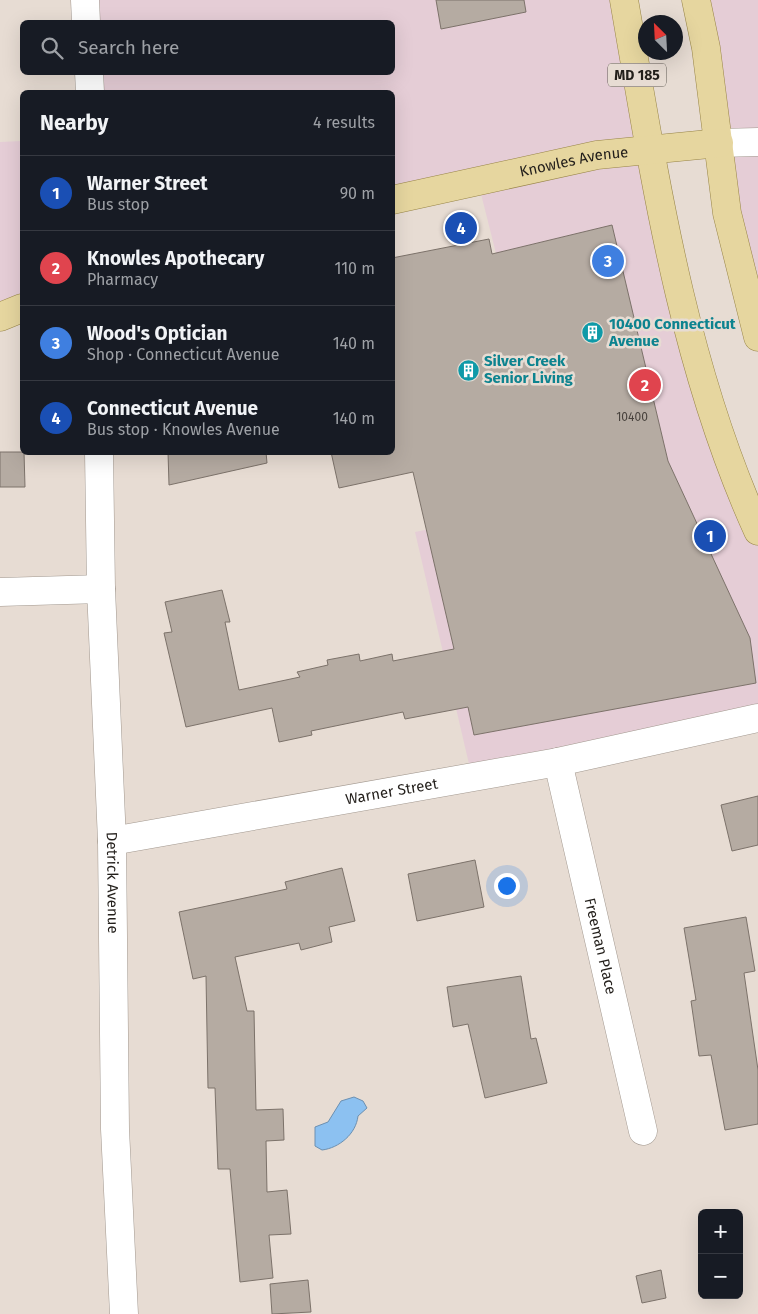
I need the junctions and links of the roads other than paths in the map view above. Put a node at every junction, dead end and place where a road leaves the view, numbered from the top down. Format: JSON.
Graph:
{"nodes":[{"id":1,"x":85,"y":0,"type":"edge"},
{"id":2,"x":624,"y":0,"type":"edge"},
{"id":3,"x":696,"y":0,"type":"edge"},
{"id":4,"x":86,"y":20,"type":"edge"},
{"id":5,"x":89,"y":75,"type":"edge"},
{"id":6,"x":90,"y":90,"type":"edge"},
{"id":7,"x":758,"y":142,"type":"edge"},
{"id":8,"x":719,"y":143,"type":"junction"},
{"id":9,"x":650,"y":150,"type":"junction"},
{"id":10,"x":395,"y":199,"type":"edge"},
{"id":11,"x":20,"y":309,"type":"edge"},
{"id":12,"x":0,"y":317,"type":"edge"},
{"id":13,"x":758,"y":337,"type":"edge"},
{"id":14,"x":99,"y":455,"type":"edge"},
{"id":15,"x":758,"y":532,"type":"edge"},
{"id":16,"x":101,"y":589,"type":"junction"},
{"id":17,"x":0,"y":592,"type":"edge"},
{"id":18,"x":758,"y":718,"type":"edge"},
{"id":19,"x":558,"y":762,"type":"junction"},
{"id":20,"x":112,"y":841,"type":"junction"},
{"id":21,"x":643,"y":1131,"type":"dead end"},
{"id":22,"x":124,"y":1314,"type":"edge"}],
"edges":[{"from":1,"to":4,"type":"street"},
{"from":2,"to":9,"type":"main road","number":"MD 185"},
{"from":3,"to":8,"type":"main road"},
{"from":5,"to":6,"type":"street"},
{"from":7,"to":8,"type":"street","name":"Knowles Avenue"},
{"from":8,"to":9,"type":"main road","name":"Knowles Avenue"},
{"from":8,"to":13,"type":"main road"},
{"from":9,"to":10,"type":"main road","name":"Knowles Avenue"},
{"from":9,"to":15,"type":"main road","number":"MD 185"},
{"from":11,"to":12,"type":"main road"},
{"from":14,"to":16,"type":"street","name":"Detrick Avenue"},
{"from":16,"to":17,"type":"street"},
{"from":16,"to":20,"type":"street","name":"Detrick Avenue"},
{"from":18,"to":19,"type":"street","name":"Warner Street"},
{"from":19,"to":20,"type":"street","name":"Warner Street"},
{"from":19,"to":21,"type":"street","name":"Freeman Place"},
{"from":20,"to":22,"type":"street","name":"Detrick Avenue"}]}
